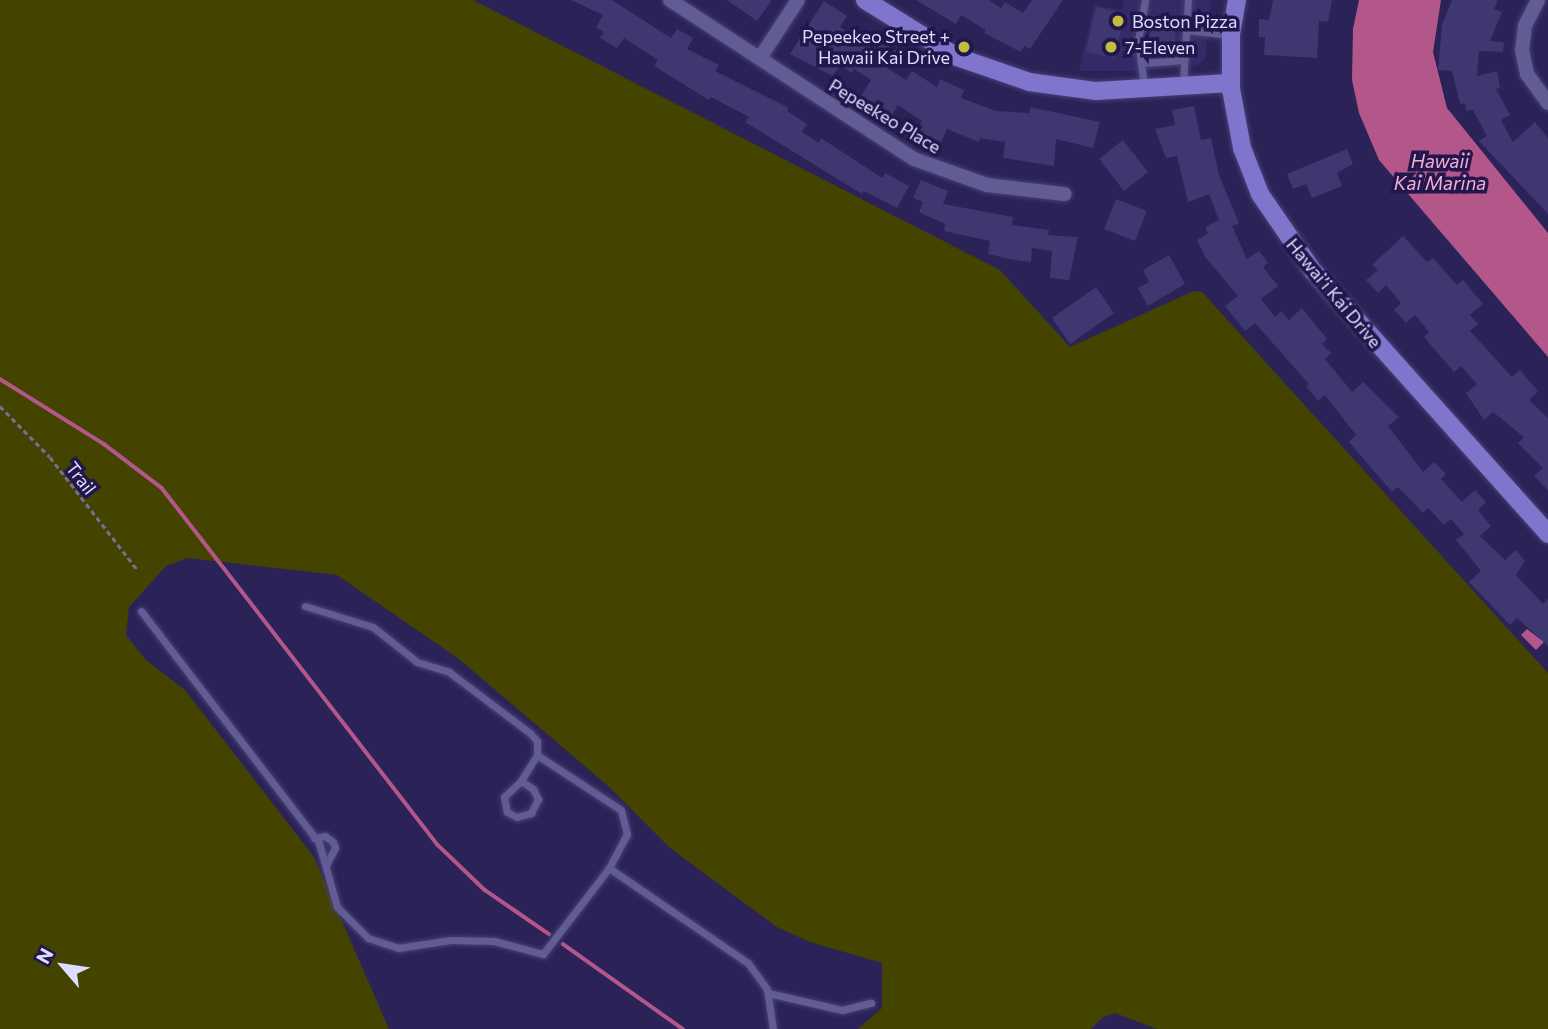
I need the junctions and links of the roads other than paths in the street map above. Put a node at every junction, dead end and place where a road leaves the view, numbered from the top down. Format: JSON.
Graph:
{"nodes":[{"id":1,"x":670,"y":0,"type":"edge"},
{"id":2,"x":798,"y":0,"type":"edge"},
{"id":3,"x":865,"y":0,"type":"edge"},
{"id":4,"x":1145,"y":0,"type":"edge"},
{"id":5,"x":1188,"y":0,"type":"edge"},
{"id":6,"x":1237,"y":0,"type":"edge"},
{"id":7,"x":1538,"y":0,"type":"edge"},
{"id":8,"x":1186,"y":30,"type":"junction"},
{"id":9,"x":1230,"y":35,"type":"junction"},
{"id":10,"x":760,"y":58,"type":"junction"},
{"id":11,"x":1184,"y":60,"type":"junction"},
{"id":12,"x":1141,"y":63,"type":"junction"},
{"id":13,"x":1230,"y":83,"type":"junction"},
{"id":14,"x":1183,"y":85,"type":"junction"},
{"id":15,"x":1144,"y":88,"type":"junction"},
{"id":16,"x":1548,"y":103,"type":"edge"},
{"id":17,"x":1064,"y":194,"type":"dead end"},
{"id":18,"x":1548,"y":534,"type":"edge"},
{"id":19,"x":305,"y":607,"type":"dead end"},
{"id":20,"x":141,"y":611,"type":"dead end"},
{"id":21,"x":537,"y":755,"type":"junction"},
{"id":22,"x":521,"y":781,"type":"junction"},
{"id":23,"x":314,"y":838,"type":"junction"},
{"id":24,"x":327,"y":863,"type":"junction"},
{"id":25,"x":609,"y":868,"type":"junction"},
{"id":26,"x":768,"y":993,"type":"junction"},
{"id":27,"x":871,"y":1003,"type":"dead end"},
{"id":28,"x":773,"y":1029,"type":"edge"}],
"edges":[{"from":1,"to":10,"type":"street","name":"Pepeekeo Place"},
{"from":2,"to":10,"type":"street"},
{"from":3,"to":15,"type":"main road"},
{"from":4,"to":12,"type":"lane"},
{"from":5,"to":8,"type":"lane"},
{"from":6,"to":9,"type":"main road","name":"Hawai’i Kai Drive"},
{"from":7,"to":16,"type":"street"},
{"from":8,"to":9,"type":"lane"},
{"from":8,"to":11,"type":"lane"},
{"from":9,"to":13,"type":"main road","name":"Hawai’i Kai Drive"},
{"from":10,"to":17,"type":"street","name":"Pepeekeo Place"},
{"from":11,"to":12,"type":"lane"},
{"from":11,"to":14,"type":"lane"},
{"from":12,"to":15,"type":"lane"},
{"from":13,"to":14,"type":"main road"},
{"from":13,"to":18,"type":"main road","name":"Hawai’i Kai Drive"},
{"from":14,"to":15,"type":"main road"},
{"from":19,"to":21,"type":"lane"},
{"from":20,"to":23,"type":"lane"},
{"from":21,"to":22,"type":"lane"},
{"from":21,"to":25,"type":"lane"},
{"from":22,"to":22,"type":"lane"},
{"from":23,"to":24,"type":"lane"},
{"from":23,"to":24,"type":"lane"},
{"from":24,"to":25,"type":"lane"},
{"from":25,"to":26,"type":"lane"},
{"from":26,"to":27,"type":"lane"},
{"from":26,"to":28,"type":"lane"}]}
